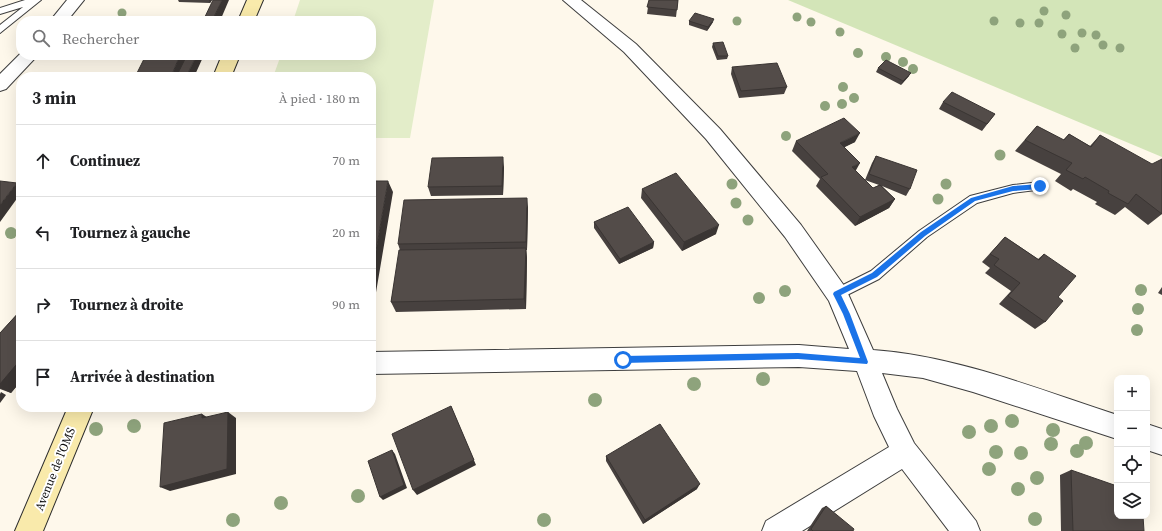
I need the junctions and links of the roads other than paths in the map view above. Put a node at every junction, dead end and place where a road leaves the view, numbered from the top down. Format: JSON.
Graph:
{"nodes":[{"id":1,"x":36,"y":0,"type":"edge"},
{"id":2,"x":76,"y":0,"type":"edge"},
{"id":3,"x":255,"y":0,"type":"edge"},
{"id":4,"x":571,"y":0,"type":"edge"},
{"id":5,"x":0,"y":11,"type":"edge"},
{"id":6,"x":62,"y":16,"type":"edge"},
{"id":7,"x":248,"y":16,"type":"edge"},
{"id":8,"x":2,"y":26,"type":"edge"},
{"id":9,"x":24,"y":60,"type":"edge"},
{"id":10,"x":229,"y":60,"type":"edge"},
{"id":11,"x":224,"y":72,"type":"edge"},
{"id":12,"x":0,"y":85,"type":"edge"},
{"id":13,"x":1040,"y":186,"type":"dead end"},
{"id":14,"x":836,"y":294,"type":"junction"},
{"id":15,"x":864,"y":362,"type":"junction"},
{"id":16,"x":376,"y":363,"type":"edge"},
{"id":17,"x":79,"y":412,"type":"edge"},
{"id":18,"x":1114,"y":426,"type":"edge"},
{"id":19,"x":1150,"y":438,"type":"edge"},
{"id":20,"x":1162,"y":442,"type":"edge"},
{"id":21,"x":905,"y":452,"type":"junction"},
{"id":22,"x":29,"y":531,"type":"edge"},
{"id":23,"x":776,"y":531,"type":"edge"},
{"id":24,"x":966,"y":531,"type":"edge"}],
"edges":[{"from":1,"to":5,"type":"lane"},
{"from":1,"to":8,"type":"lane"},
{"from":2,"to":6,"type":"street"},
{"from":3,"to":7,"type":"street"},
{"from":4,"to":14,"type":"street"},
{"from":9,"to":12,"type":"street"},
{"from":10,"to":11,"type":"street"},
{"from":13,"to":14,"type":"lane"},
{"from":14,"to":15,"type":"street"},
{"from":15,"to":16,"type":"street"},
{"from":15,"to":18,"type":"street"},
{"from":15,"to":21,"type":"street"},
{"from":17,"to":22,"type":"street","name":"Avenue de l'OMS"},
{"from":19,"to":20,"type":"street"},
{"from":21,"to":23,"type":"street"},
{"from":21,"to":24,"type":"street"}]}
